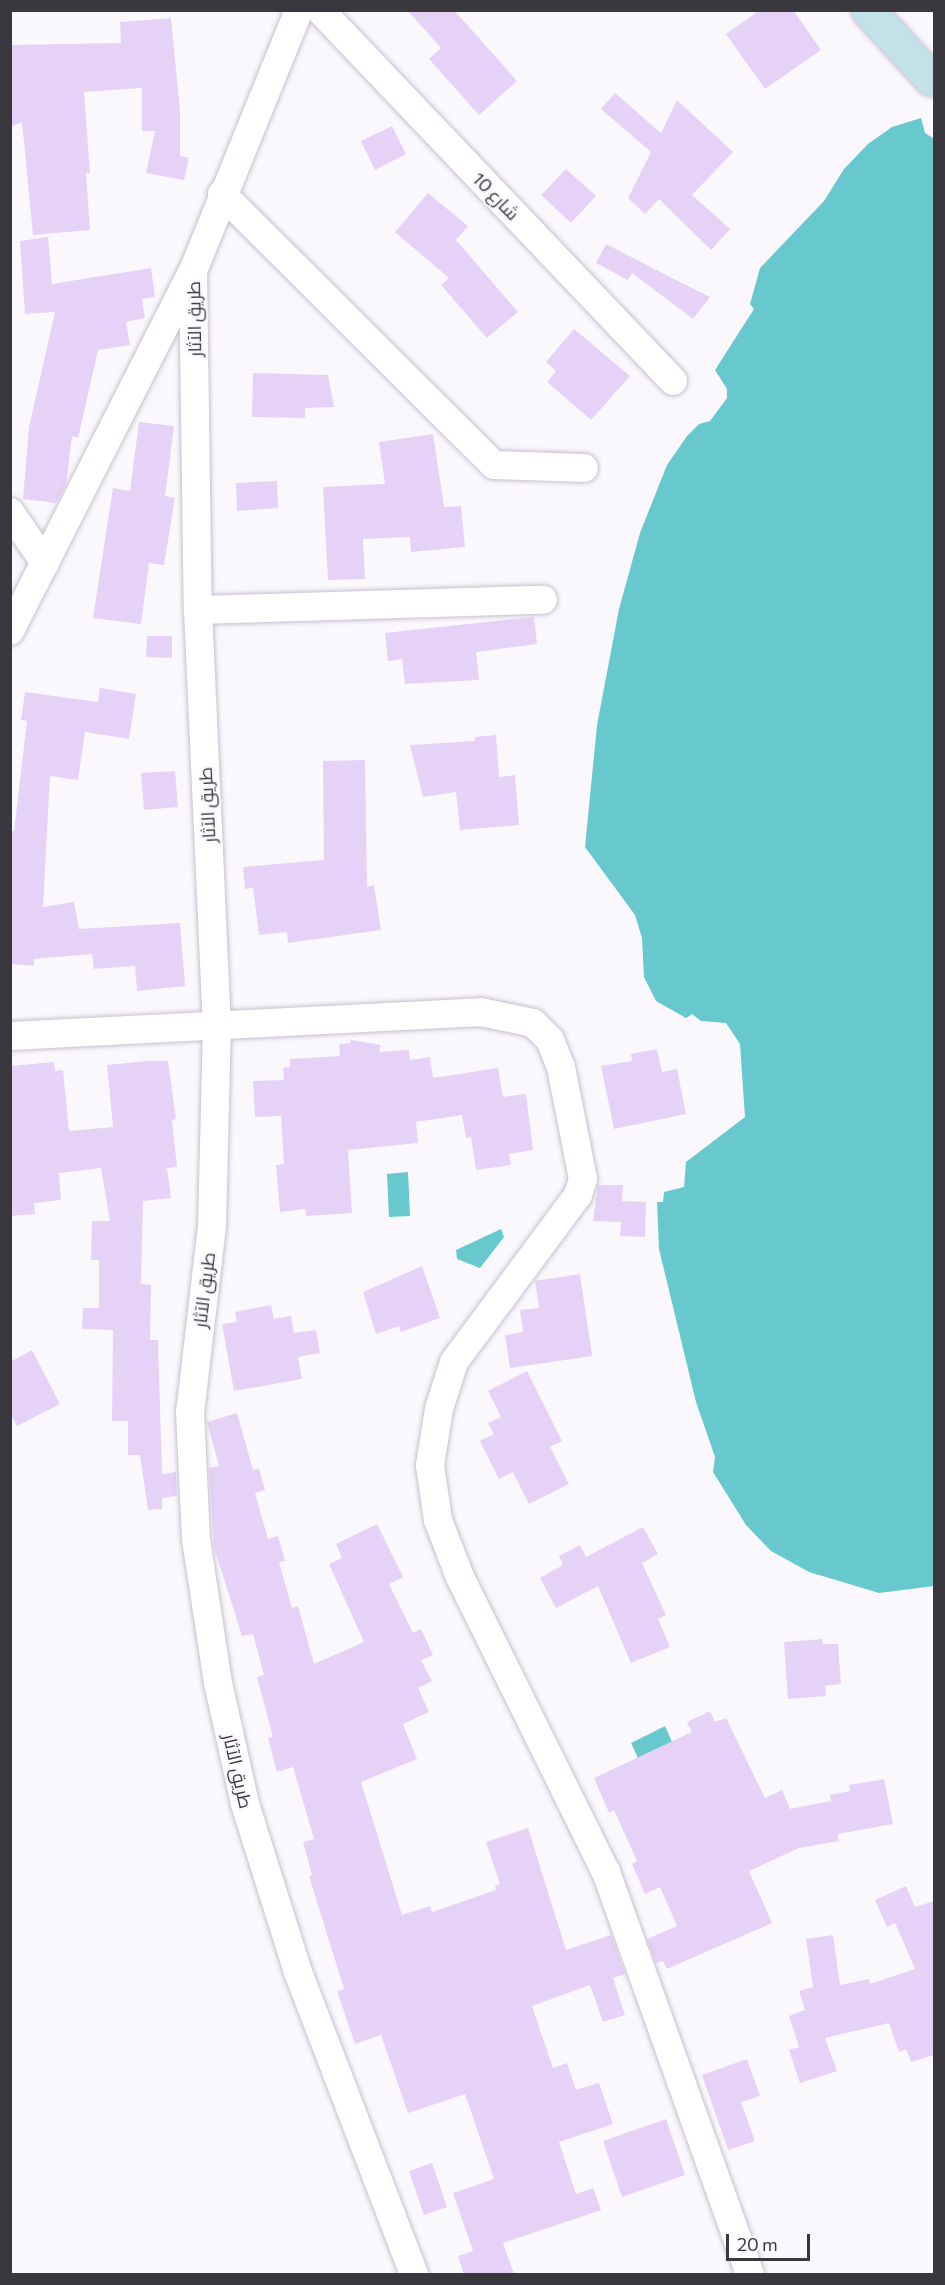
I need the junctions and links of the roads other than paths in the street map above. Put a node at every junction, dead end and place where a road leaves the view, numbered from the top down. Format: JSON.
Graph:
{"nodes":[{"id":1,"x":299,"y":10,"type":"edge"},
{"id":2,"x":320,"y":10,"type":"edge"},
{"id":3,"x":868,"y":10,"type":"edge"},
{"id":4,"x":931,"y":79,"type":"dead end"},
{"id":5,"x":222,"y":194,"type":"junction"},
{"id":6,"x":193,"y":271,"type":"junction"},
{"id":7,"x":673,"y":381,"type":"dead end"},
{"id":8,"x":584,"y":468,"type":"dead end"},
{"id":9,"x":10,"y":512,"type":"edge"},
{"id":10,"x":45,"y":562,"type":"junction"},
{"id":11,"x":543,"y":600,"type":"dead end"},
{"id":12,"x":198,"y":610,"type":"junction"},
{"id":13,"x":10,"y":631,"type":"edge"},
{"id":14,"x":217,"y":1023,"type":"junction"},
{"id":15,"x":10,"y":1036,"type":"edge"},
{"id":16,"x":414,"y":2274,"type":"edge"},
{"id":17,"x":750,"y":2274,"type":"edge"}],
"edges":[{"from":1,"to":5,"type":"street"},
{"from":2,"to":7,"type":"street","name":"شارع 10"},
{"from":3,"to":4,"type":"street"},
{"from":5,"to":6,"type":"street"},
{"from":5,"to":8,"type":"street"},
{"from":6,"to":10,"type":"street"},
{"from":6,"to":12,"type":"street","name":"طريق الآثار"},
{"from":9,"to":10,"type":"street"},
{"from":10,"to":13,"type":"street"},
{"from":11,"to":12,"type":"street"},
{"from":12,"to":14,"type":"street","name":"طريق الآثار"},
{"from":14,"to":15,"type":"street"},
{"from":14,"to":16,"type":"street","name":"طريق الآثار"},
{"from":14,"to":17,"type":"street"}]}
